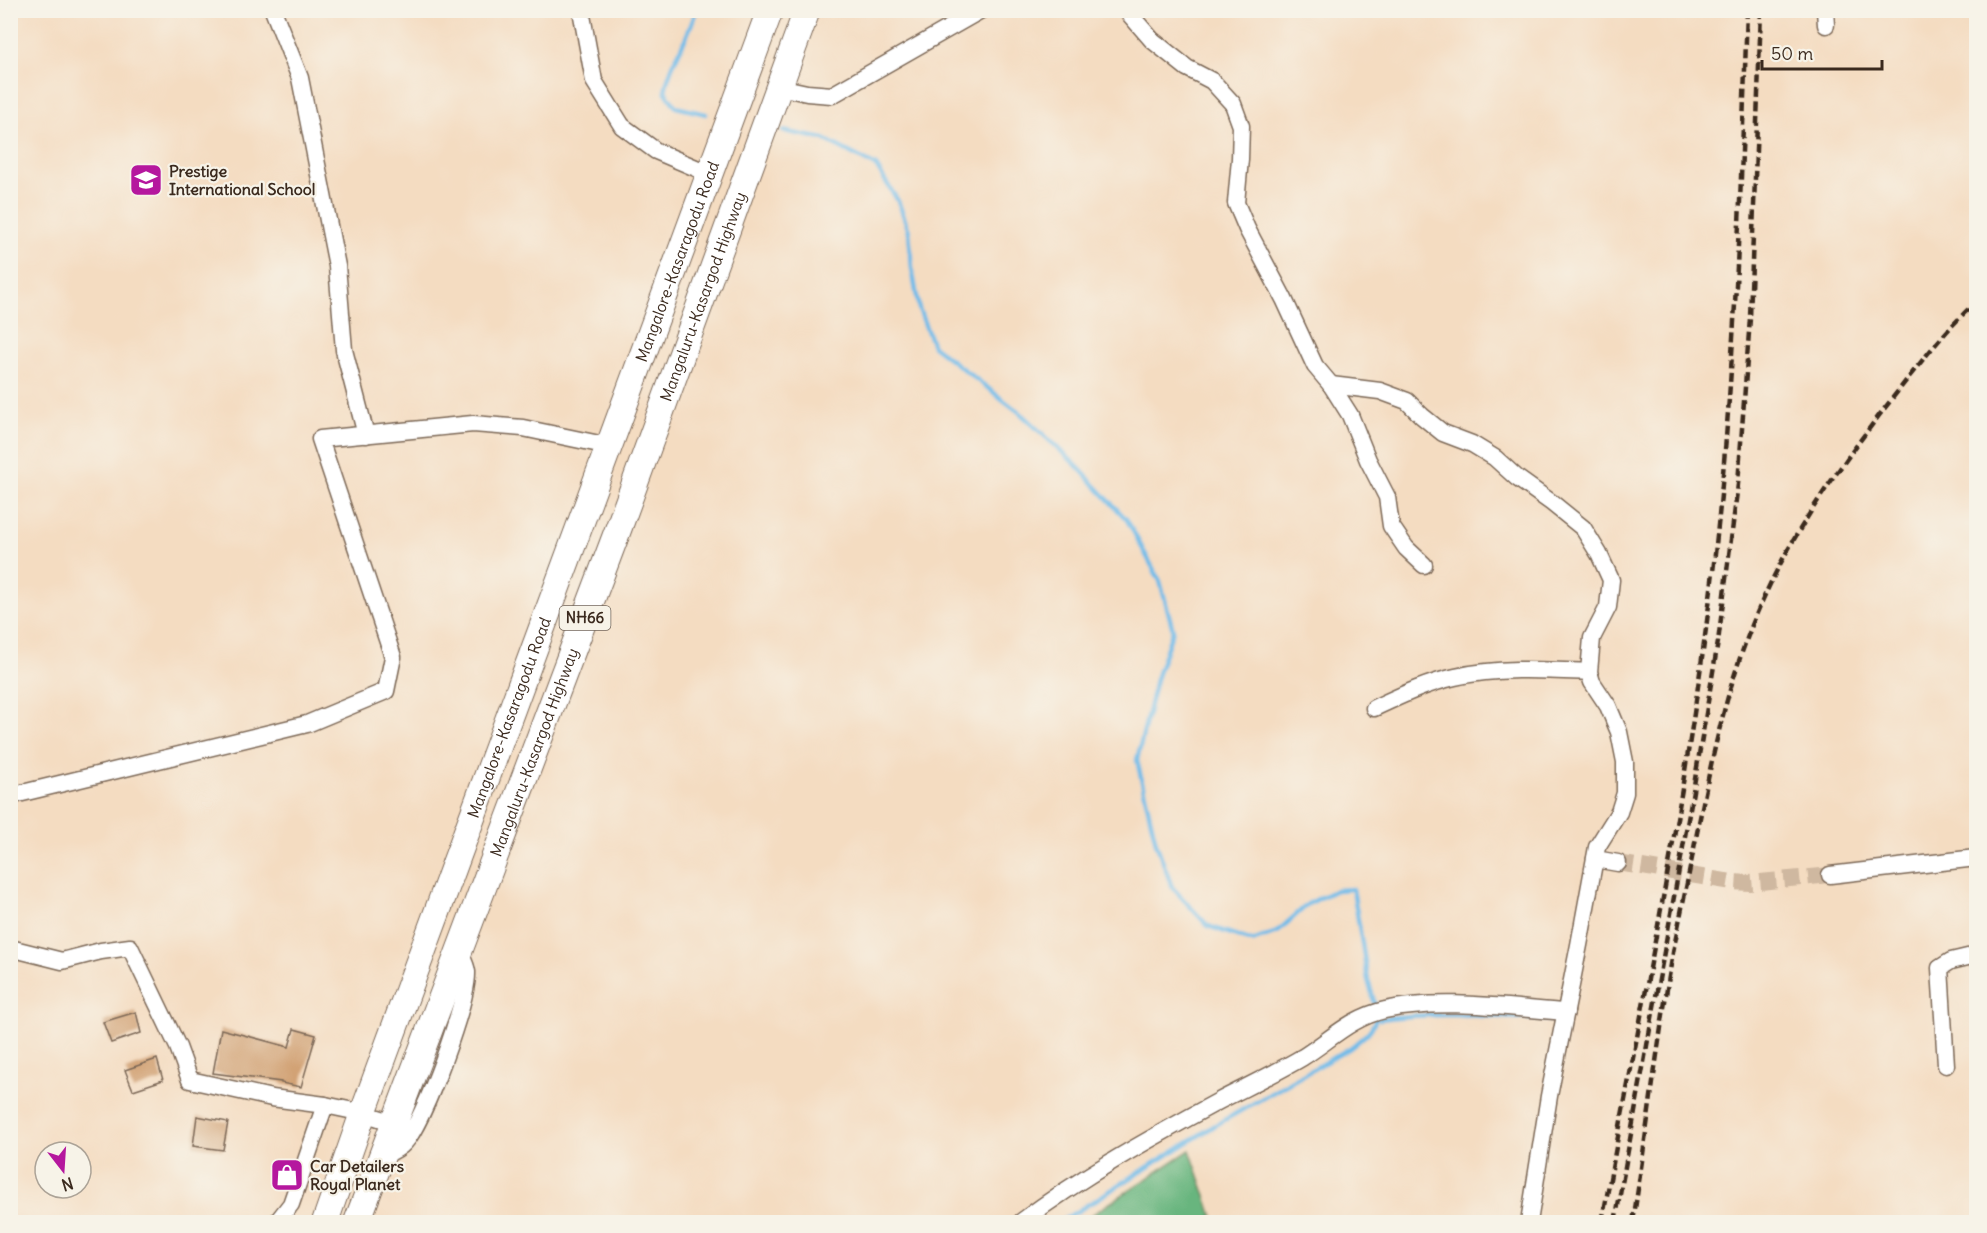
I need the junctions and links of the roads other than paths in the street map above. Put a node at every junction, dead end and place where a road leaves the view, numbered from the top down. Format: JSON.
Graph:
{"nodes":[{"id":1,"x":273,"y":10,"type":"edge"},
{"id":2,"x":581,"y":10,"type":"edge"},
{"id":3,"x":770,"y":10,"type":"edge"},
{"id":4,"x":807,"y":10,"type":"edge"},
{"id":5,"x":981,"y":10,"type":"edge"},
{"id":6,"x":1126,"y":10,"type":"edge"},
{"id":7,"x":779,"y":87,"type":"junction"},
{"id":8,"x":710,"y":174,"type":"junction"},
{"id":9,"x":1331,"y":385,"type":"junction"},
{"id":10,"x":366,"y":435,"type":"junction"},
{"id":11,"x":609,"y":446,"type":"junction"},
{"id":12,"x":1424,"y":565,"type":"dead end"},
{"id":13,"x":1589,"y":672,"type":"junction"},
{"id":14,"x":1374,"y":708,"type":"dead end"},
{"id":15,"x":10,"y":796,"type":"edge"},
{"id":16,"x":1977,"y":858,"type":"edge"},
{"id":17,"x":1595,"y":859,"type":"junction"},
{"id":18,"x":1618,"y":863,"type":"tunnel mouth"},
{"id":19,"x":1830,"y":875,"type":"tunnel mouth"},
{"id":20,"x":10,"y":948,"type":"edge"},
{"id":21,"x":1977,"y":955,"type":"edge"},
{"id":22,"x":1566,"y":1012,"type":"junction"},
{"id":23,"x":1946,"y":1065,"type":"dead end"},
{"id":24,"x":325,"y":1105,"type":"junction"},
{"id":25,"x":363,"y":1113,"type":"junction"},
{"id":26,"x":404,"y":1125,"type":"junction"},
{"id":27,"x":277,"y":1222,"type":"edge"},
{"id":28,"x":325,"y":1222,"type":"edge"},
{"id":29,"x":357,"y":1222,"type":"edge"},
{"id":30,"x":1021,"y":1222,"type":"edge"},
{"id":31,"x":1529,"y":1222,"type":"edge"}],
"edges":[{"from":1,"to":10,"type":"street"},
{"from":2,"to":8,"type":"street"},
{"from":3,"to":8,"type":"highway","name":"Mangalore-Kasaragodu Road","number":"NH66"},
{"from":4,"to":7,"type":"highway","name":"Mangaluru-Kasargod Highway","number":"NH66"},
{"from":5,"to":7,"type":"street"},
{"from":6,"to":9,"type":"street"},
{"from":7,"to":26,"type":"highway","name":"Mangaluru-Kasargod Highway","number":"NH66"},
{"from":8,"to":11,"type":"highway","name":"Mangalore-Kasaragodu Road","number":"NH66"},
{"from":9,"to":12,"type":"street"},
{"from":9,"to":13,"type":"street"},
{"from":10,"to":11,"type":"street"},
{"from":10,"to":15,"type":"street"},
{"from":11,"to":25,"type":"highway","name":"Mangalore-Kasaragodu Road","number":"NH66"},
{"from":13,"to":14,"type":"street"},
{"from":13,"to":17,"type":"street"},
{"from":16,"to":19,"type":"street"},
{"from":17,"to":18,"type":"street"},
{"from":17,"to":22,"type":"street"},
{"from":20,"to":24,"type":"street"},
{"from":21,"to":23,"type":"street"},
{"from":22,"to":30,"type":"street"},
{"from":22,"to":31,"type":"street"},
{"from":24,"to":25,"type":"street"},
{"from":24,"to":27,"type":"street"},
{"from":25,"to":26,"type":"street"},
{"from":25,"to":28,"type":"highway","name":"Mangalore-Kasaragodu Road","number":"NH66"},
{"from":26,"to":29,"type":"highway","name":"Mangaluru-Kasargod Highway","number":"NH66"}]}
